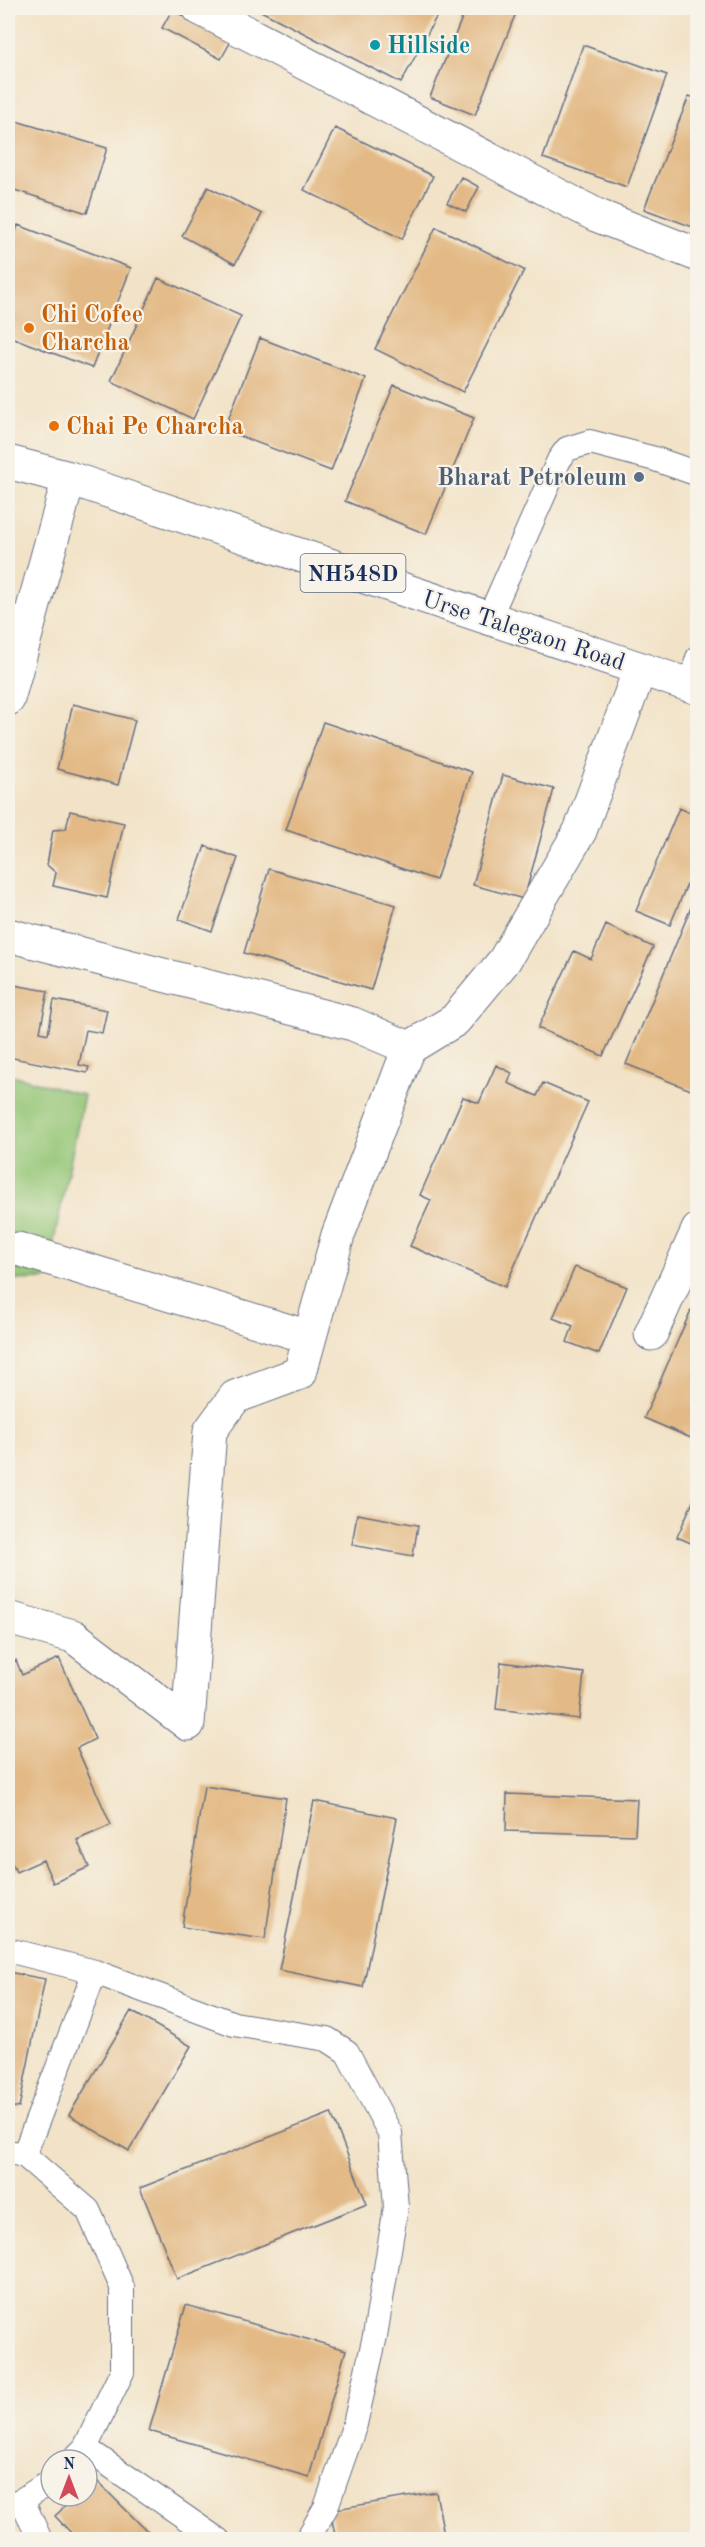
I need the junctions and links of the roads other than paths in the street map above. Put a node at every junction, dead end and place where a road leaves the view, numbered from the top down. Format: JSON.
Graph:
{"nodes":[{"id":1,"x":199,"y":8,"type":"edge"},
{"id":2,"x":698,"y":255,"type":"edge"},
{"id":3,"x":8,"y":462,"type":"edge"},
{"id":4,"x":698,"y":474,"type":"edge"},
{"id":5,"x":69,"y":478,"type":"junction"},
{"id":6,"x":489,"y":618,"type":"junction"},
{"id":7,"x":640,"y":669,"type":"junction"},
{"id":8,"x":695,"y":677,"type":"edge"},
{"id":9,"x":8,"y":699,"type":"edge"},
{"id":10,"x":8,"y":934,"type":"edge"},
{"id":11,"x":409,"y":1048,"type":"junction"},
{"id":12,"x":698,"y":1230,"type":"edge"},
{"id":13,"x":18,"y":1249,"type":"dead end"},
{"id":14,"x":651,"y":1334,"type":"dead end"},
{"id":15,"x":309,"y":1337,"type":"junction"},
{"id":16,"x":8,"y":1618,"type":"edge"},
{"id":17,"x":8,"y":1931,"type":"edge"},
{"id":18,"x":8,"y":1950,"type":"edge"},
{"id":19,"x":49,"y":1959,"type":"junction"},
{"id":20,"x":95,"y":1972,"type":"junction"},
{"id":21,"x":16,"y":2153,"type":"edge"},
{"id":22,"x":82,"y":2448,"type":"edge"},
{"id":23,"x":99,"y":2466,"type":"edge"},
{"id":24,"x":39,"y":2488,"type":"edge"},
{"id":25,"x":15,"y":2503,"type":"edge"},
{"id":26,"x":40,"y":2540,"type":"edge"},
{"id":27,"x":218,"y":2540,"type":"edge"},
{"id":28,"x":307,"y":2540,"type":"edge"}],
"edges":[{"from":1,"to":2,"type":"main road"},
{"from":3,"to":5,"type":"main road","name":"Urse Talegaon Road","number":"NH548D"},
{"from":4,"to":6,"type":"lane"},
{"from":5,"to":6,"type":"main road","name":"Urse Talegaon Road","number":"NH548D"},
{"from":5,"to":9,"type":"main road"},
{"from":6,"to":7,"type":"main road","name":"Urse Talegaon Road","number":"NH548D"},
{"from":7,"to":8,"type":"main road","name":"Urse Talegaon Road","number":"NH548D"},
{"from":7,"to":11,"type":"main road"},
{"from":10,"to":11,"type":"main road"},
{"from":11,"to":15,"type":"main road"},
{"from":12,"to":14,"type":"main road"},
{"from":13,"to":15,"type":"main road"},
{"from":15,"to":16,"type":"main road"},
{"from":17,"to":19,"type":"lane"},
{"from":18,"to":19,"type":"lane"},
{"from":19,"to":20,"type":"lane"},
{"from":20,"to":21,"type":"lane"},
{"from":20,"to":28,"type":"lane"},
{"from":21,"to":22,"type":"lane"},
{"from":23,"to":27,"type":"lane"},
{"from":24,"to":25,"type":"lane"},
{"from":25,"to":26,"type":"lane"}]}
